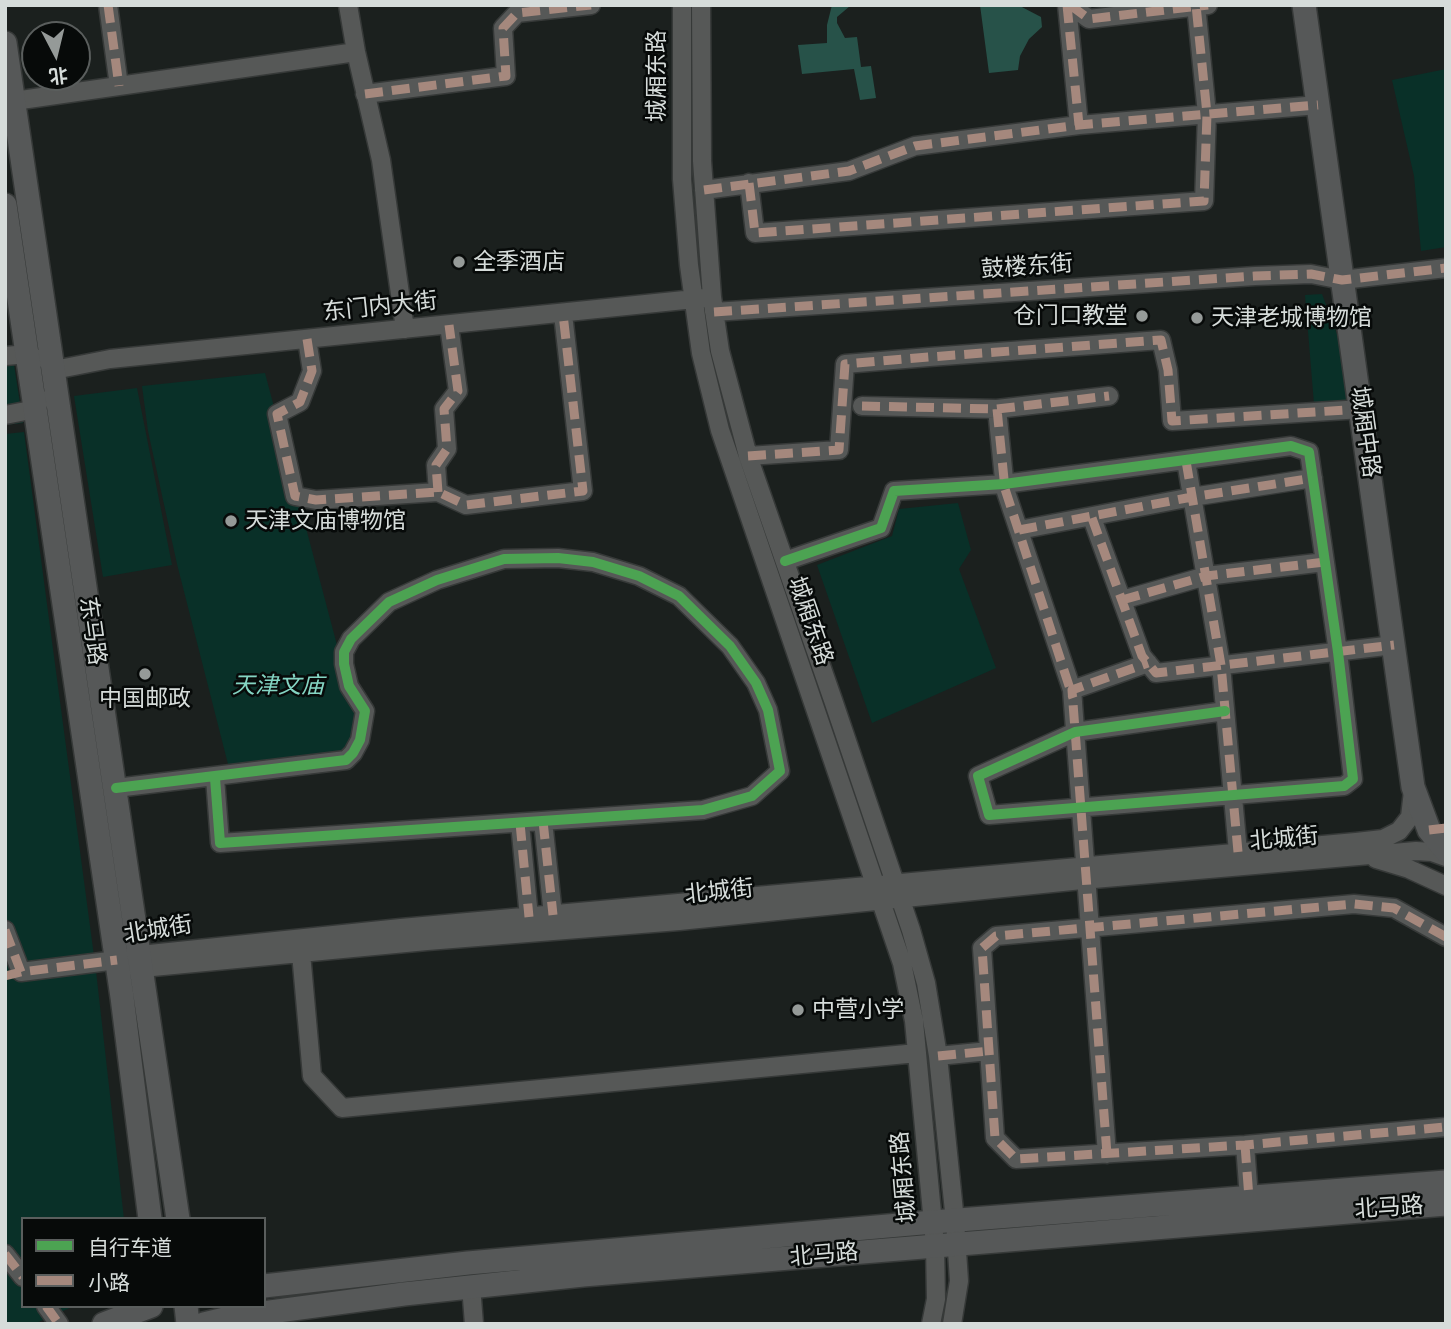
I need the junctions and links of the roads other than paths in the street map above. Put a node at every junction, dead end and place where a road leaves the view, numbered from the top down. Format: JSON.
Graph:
{"nodes":[{"id":1,"x":108,"y":5,"type":"edge"},
{"id":2,"x":348,"y":5,"type":"edge"},
{"id":3,"x":591,"y":5,"type":"edge"},
{"id":4,"x":682,"y":5,"type":"edge"},
{"id":5,"x":701,"y":5,"type":"edge"},
{"id":6,"x":1069,"y":5,"type":"edge"},
{"id":7,"x":1304,"y":5,"type":"edge"},
{"id":8,"x":1200,"y":6,"type":"edge"},
{"id":9,"x":538,"y":8,"type":"edge"},
{"id":10,"x":5,"y":43,"type":"edge"},
{"id":11,"x":356,"y":52,"type":"junction"},
{"id":12,"x":119,"y":86,"type":"junction"},
{"id":13,"x":365,"y":94,"type":"junction"},
{"id":14,"x":14,"y":101,"type":"junction"},
{"id":15,"x":1318,"y":105,"type":"junction"},
{"id":16,"x":1207,"y":114,"type":"junction"},
{"id":17,"x":1079,"y":125,"type":"junction"},
{"id":18,"x":748,"y":183,"type":"junction"},
{"id":19,"x":704,"y":190,"type":"junction"},
{"id":20,"x":5,"y":205,"type":"edge"},
{"id":21,"x":1446,"y":268,"type":"edge"},
{"id":22,"x":1342,"y":280,"type":"junction"},
{"id":23,"x":693,"y":299,"type":"junction"},
{"id":24,"x":713,"y":305,"type":"junction"},
{"id":25,"x":563,"y":314,"type":"junction"},
{"id":26,"x":449,"y":325,"type":"junction"},
{"id":27,"x":405,"y":329,"type":"junction"},
{"id":28,"x":307,"y":339,"type":"junction"},
{"id":29,"x":17,"y":355,"type":"edge"},
{"id":30,"x":54,"y":370,"type":"junction"},
{"id":31,"x":1109,"y":396,"type":"dead end"},
{"id":32,"x":862,"y":406,"type":"dead end"},
{"id":33,"x":36,"y":409,"type":"junction"},
{"id":34,"x":997,"y":409,"type":"junction"},
{"id":35,"x":1362,"y":409,"type":"junction"},
{"id":36,"x":5,"y":415,"type":"edge"},
{"id":37,"x":748,"y":456,"type":"junction"},
{"id":38,"x":1186,"y":461,"type":"junction"},
{"id":39,"x":1313,"y":478,"type":"junction"},
{"id":40,"x":1004,"y":484,"type":"junction"},
{"id":41,"x":438,"y":492,"type":"junction"},
{"id":42,"x":1192,"y":497,"type":"junction"},
{"id":43,"x":1092,"y":518,"type":"junction"},
{"id":44,"x":1018,"y":530,"type":"junction"},
{"id":45,"x":785,"y":561,"type":"junction"},
{"id":46,"x":1325,"y":562,"type":"junction"},
{"id":47,"x":1206,"y":576,"type":"junction"},
{"id":48,"x":1122,"y":600,"type":"junction"},
{"id":49,"x":1394,"y":645,"type":"junction"},
{"id":50,"x":1338,"y":652,"type":"junction"},
{"id":51,"x":1148,"y":663,"type":"junction"},
{"id":52,"x":1221,"y":665,"type":"junction"},
{"id":53,"x":1072,"y":690,"type":"junction"},
{"id":54,"x":1225,"y":711,"type":"junction"},
{"id":55,"x":1076,"y":732,"type":"junction"},
{"id":56,"x":215,"y":778,"type":"junction"},
{"id":57,"x":1413,"y":787,"type":"junction"},
{"id":58,"x":116,"y":789,"type":"junction"},
{"id":59,"x":1233,"y":796,"type":"junction"},
{"id":60,"x":1083,"y":808,"type":"junction"},
{"id":61,"x":543,"y":821,"type":"junction"},
{"id":62,"x":520,"y":823,"type":"junction"},
{"id":63,"x":1438,"y":829,"type":"edge"},
{"id":64,"x":1238,"y":852,"type":"junction"},
{"id":65,"x":1446,"y":854,"type":"edge"},
{"id":66,"x":1359,"y":857,"type":"junction"},
{"id":67,"x":1087,"y":873,"type":"junction"},
{"id":68,"x":1446,"y":886,"type":"edge"},
{"id":69,"x":897,"y":892,"type":"junction"},
{"id":70,"x":878,"y":894,"type":"junction"},
{"id":71,"x":553,"y":915,"type":"junction"},
{"id":72,"x":528,"y":917,"type":"junction"},
{"id":73,"x":1089,"y":927,"type":"junction"},
{"id":74,"x":5,"y":929,"type":"edge"},
{"id":75,"x":1446,"y":937,"type":"edge"},
{"id":76,"x":301,"y":953,"type":"junction"},
{"id":77,"x":117,"y":960,"type":"junction"},
{"id":78,"x":141,"y":962,"type":"junction"},
{"id":79,"x":13,"y":974,"type":"edge"},
{"id":80,"x":989,"y":1051,"type":"junction"},
{"id":81,"x":917,"y":1053,"type":"junction"},
{"id":82,"x":938,"y":1056,"type":"junction"},
{"id":83,"x":1446,"y":1127,"type":"edge"},
{"id":84,"x":1245,"y":1145,"type":"junction"},
{"id":85,"x":1107,"y":1154,"type":"junction"},
{"id":86,"x":1446,"y":1182,"type":"edge"},
{"id":87,"x":1249,"y":1198,"type":"junction"},
{"id":88,"x":1446,"y":1204,"type":"edge"},
{"id":89,"x":1184,"y":1214,"type":"junction"},
{"id":90,"x":149,"y":1217,"type":"edge"},
{"id":91,"x":178,"y":1217,"type":"edge"},
{"id":92,"x":945,"y":1233,"type":"junction"},
{"id":93,"x":5,"y":1255,"type":"edge"},
{"id":94,"x":21,"y":1275,"type":"edge"},
{"id":95,"x":266,"y":1286,"type":"edge"},
{"id":96,"x":471,"y":1286,"type":"junction"},
{"id":97,"x":48,"y":1308,"type":"edge"},
{"id":98,"x":146,"y":1308,"type":"edge"},
{"id":99,"x":60,"y":1324,"type":"edge"},
{"id":100,"x":104,"y":1324,"type":"edge"},
{"id":101,"x":204,"y":1324,"type":"edge"},
{"id":102,"x":474,"y":1324,"type":"edge"},
{"id":103,"x":931,"y":1324,"type":"edge"},
{"id":104,"x":952,"y":1324,"type":"edge"}],
"edges":[{"from":1,"to":12,"type":"street"},
{"from":2,"to":11,"type":"street"},
{"from":3,"to":9,"type":"street"},
{"from":4,"to":23,"type":"street","name":"城厢东路"},
{"from":5,"to":19,"type":"street","name":"城厢东路"},
{"from":6,"to":8,"type":"street"},
{"from":6,"to":17,"type":"street"},
{"from":7,"to":15,"type":"main road","name":"城厢中路"},
{"from":8,"to":16,"type":"street"},
{"from":9,"to":13,"type":"street"},
{"from":10,"to":14,"type":"main road","name":"东马路"},
{"from":11,"to":12,"type":"street"},
{"from":11,"to":13,"type":"street"},
{"from":12,"to":14,"type":"street"},
{"from":13,"to":27,"type":"street"},
{"from":14,"to":30,"type":"main road","name":"东马路"},
{"from":15,"to":16,"type":"street"},
{"from":15,"to":22,"type":"main road","name":"城厢中路"},
{"from":16,"to":17,"type":"street"},
{"from":16,"to":18,"type":"street"},
{"from":17,"to":18,"type":"street"},
{"from":18,"to":19,"type":"street"},
{"from":19,"to":24,"type":"street","name":"城厢东路"},
{"from":20,"to":29,"type":"main road","name":"东马路"},
{"from":21,"to":22,"type":"street","name":"鼓楼东街"},
{"from":22,"to":24,"type":"street","name":"鼓楼东街"},
{"from":22,"to":35,"type":"main road","name":"城厢中路"},
{"from":23,"to":24,"type":"street","name":"东门内大街"},
{"from":23,"to":25,"type":"street","name":"东门内大街"},
{"from":23,"to":70,"type":"street","name":"城厢东路"},
{"from":24,"to":37,"type":"street","name":"城厢东路"},
{"from":25,"to":26,"type":"street","name":"东门内大街"},
{"from":25,"to":41,"type":"street"},
{"from":26,"to":27,"type":"street","name":"东门内大街"},
{"from":26,"to":41,"type":"street"},
{"from":27,"to":28,"type":"street","name":"东门内大街"},
{"from":28,"to":30,"type":"street","name":"东门内大街"},
{"from":28,"to":41,"type":"street"},
{"from":29,"to":30,"type":"street"},
{"from":29,"to":33,"type":"main road","name":"东马路"},
{"from":30,"to":33,"type":"street"},
{"from":30,"to":58,"type":"main road","name":"东马路"},
{"from":31,"to":34,"type":"street"},
{"from":32,"to":34,"type":"street"},
{"from":33,"to":36,"type":"street"},
{"from":33,"to":77,"type":"main road","name":"东马路"},
{"from":34,"to":40,"type":"street"},
{"from":35,"to":37,"type":"street"},
{"from":35,"to":49,"type":"main road","name":"城厢中路"},
{"from":37,"to":45,"type":"street","name":"城厢东路"},
{"from":38,"to":39,"type":"street"},
{"from":38,"to":40,"type":"street"},
{"from":38,"to":42,"type":"street"},
{"from":39,"to":42,"type":"street"},
{"from":39,"to":46,"type":"street"},
{"from":40,"to":44,"type":"street"},
{"from":40,"to":45,"type":"street"},
{"from":42,"to":43,"type":"street"},
{"from":42,"to":47,"type":"street"},
{"from":43,"to":44,"type":"street"},
{"from":43,"to":48,"type":"street"},
{"from":44,"to":53,"type":"street"},
{"from":45,"to":69,"type":"street","name":"城厢东路"},
{"from":46,"to":47,"type":"street"},
{"from":46,"to":50,"type":"street"},
{"from":47,"to":48,"type":"street"},
{"from":47,"to":52,"type":"street"},
{"from":48,"to":51,"type":"street"},
{"from":49,"to":50,"type":"street"},
{"from":49,"to":57,"type":"main road","name":"城厢中路"},
{"from":50,"to":52,"type":"street"},
{"from":50,"to":59,"type":"street"},
{"from":51,"to":52,"type":"street"},
{"from":51,"to":53,"type":"street"},
{"from":52,"to":54,"type":"street"},
{"from":53,"to":55,"type":"street"},
{"from":54,"to":55,"type":"street"},
{"from":54,"to":59,"type":"street"},
{"from":55,"to":60,"type":"street"},
{"from":55,"to":60,"type":"street"},
{"from":56,"to":58,"type":"street"},
{"from":56,"to":61,"type":"street"},
{"from":56,"to":62,"type":"street"},
{"from":57,"to":63,"type":"main road","name":"城厢中路"},
{"from":57,"to":64,"type":"street","name":"北城街"},
{"from":58,"to":78,"type":"main road","name":"东马路"},
{"from":59,"to":60,"type":"street"},
{"from":59,"to":64,"type":"street"},
{"from":60,"to":67,"type":"street"},
{"from":61,"to":62,"type":"street"},
{"from":61,"to":71,"type":"street"},
{"from":62,"to":72,"type":"street"},
{"from":63,"to":65,"type":"main road","name":"城厢中路"},
{"from":64,"to":67,"type":"street","name":"北城街"},
{"from":65,"to":66,"type":"street","name":"北城街"},
{"from":66,"to":67,"type":"street","name":"北城街"},
{"from":66,"to":68,"type":"street"},
{"from":67,"to":69,"type":"street","name":"北城街"},
{"from":67,"to":73,"type":"street"},
{"from":69,"to":70,"type":"street","name":"北城街"},
{"from":69,"to":82,"type":"street","name":"城厢东路"},
{"from":70,"to":71,"type":"street","name":"北城街"},
{"from":70,"to":76,"type":"street","name":"北城街"},
{"from":70,"to":81,"type":"street","name":"城厢东路"},
{"from":71,"to":72,"type":"street","name":"北城街"},
{"from":72,"to":78,"type":"street","name":"北城街"},
{"from":73,"to":75,"type":"street"},
{"from":73,"to":80,"type":"street"},
{"from":73,"to":85,"type":"street"},
{"from":74,"to":79,"type":"street"},
{"from":76,"to":78,"type":"street","name":"北城街"},
{"from":76,"to":81,"type":"street"},
{"from":77,"to":78,"type":"street","name":"北城街"},
{"from":77,"to":79,"type":"street"},
{"from":77,"to":90,"type":"main road","name":"东马路"},
{"from":78,"to":91,"type":"main road","name":"东马路"},
{"from":80,"to":82,"type":"street"},
{"from":80,"to":85,"type":"street"},
{"from":81,"to":92,"type":"street","name":"城厢东路"},
{"from":82,"to":92,"type":"street","name":"城厢东路"},
{"from":83,"to":84,"type":"street"},
{"from":84,"to":85,"type":"street"},
{"from":84,"to":87,"type":"street"},
{"from":86,"to":87,"type":"main road","name":"北马路"},
{"from":87,"to":89,"type":"main road","name":"北马路"},
{"from":88,"to":89,"type":"main road","name":"北马路"},
{"from":89,"to":92,"type":"main road","name":"北马路"},
{"from":92,"to":95,"type":"main road","name":"北马路"},
{"from":92,"to":96,"type":"main road","name":"北马路"},
{"from":92,"to":103,"type":"street"},
{"from":92,"to":104,"type":"street"},
{"from":93,"to":94,"type":"street"},
{"from":96,"to":101,"type":"main road","name":"北马路"},
{"from":96,"to":102,"type":"street"},
{"from":97,"to":99,"type":"street"},
{"from":98,"to":100,"type":"main road"}]}
